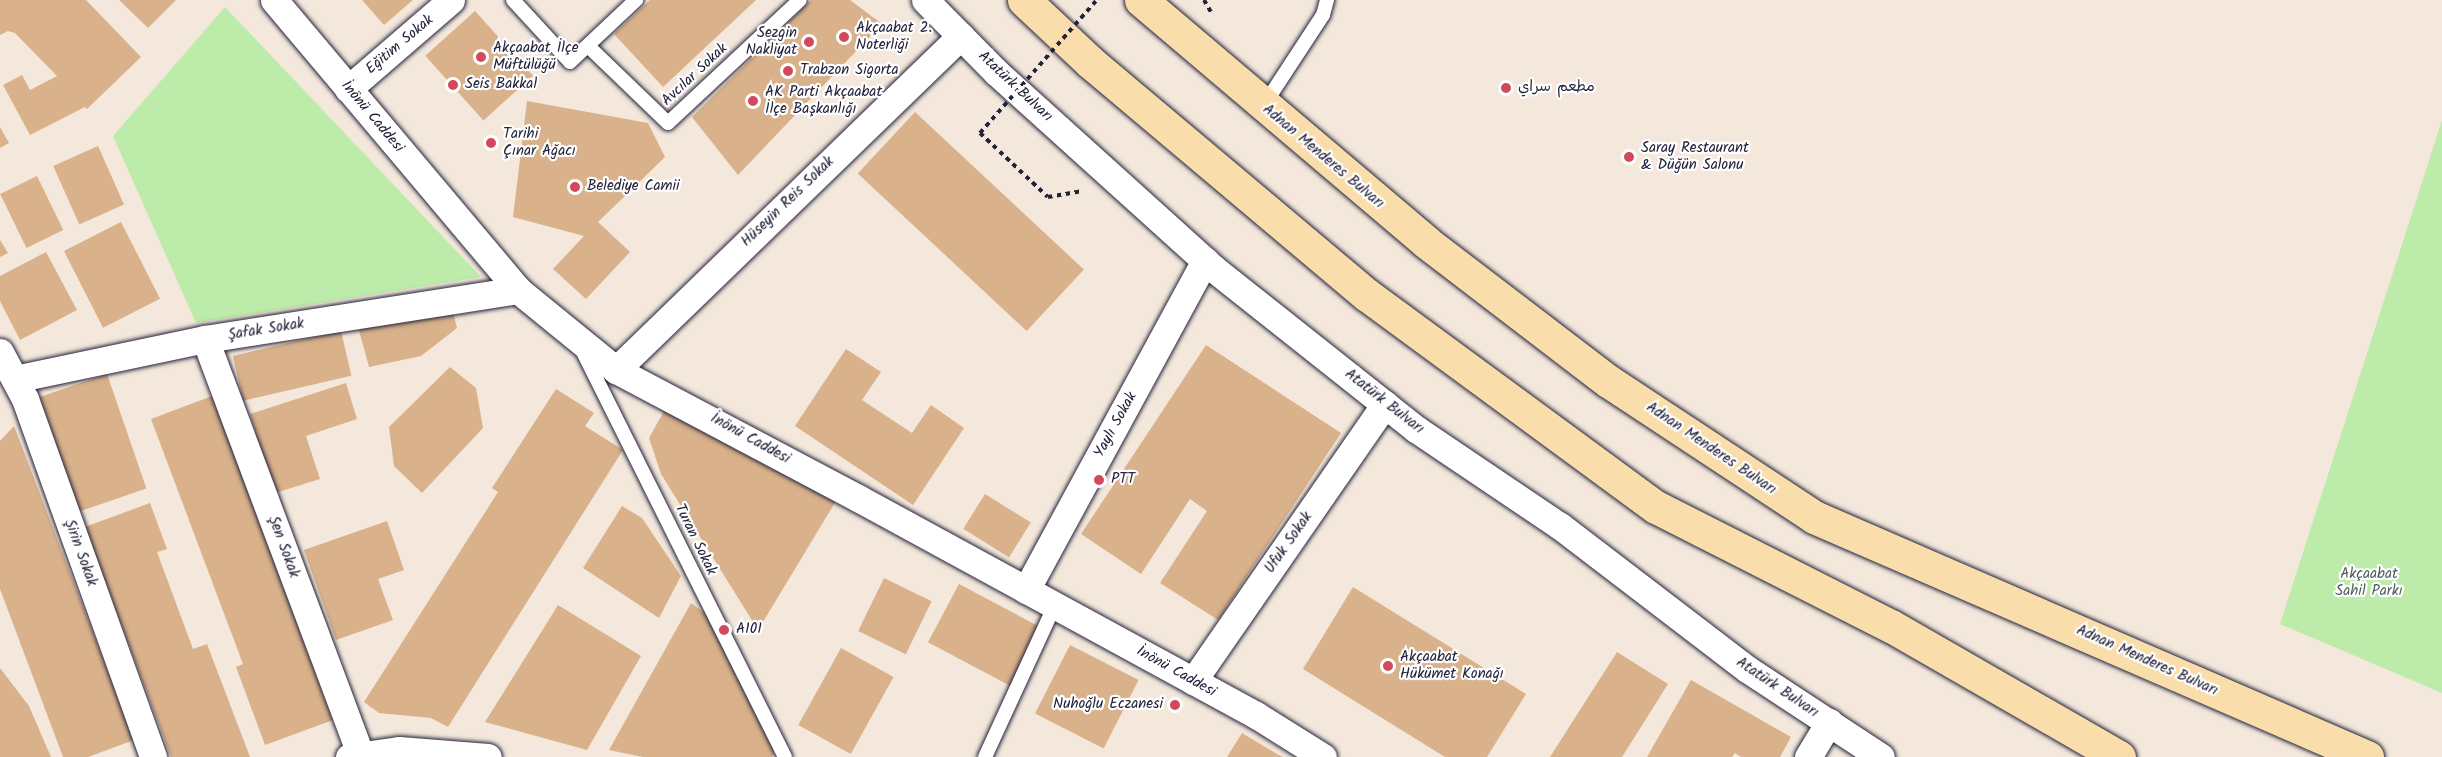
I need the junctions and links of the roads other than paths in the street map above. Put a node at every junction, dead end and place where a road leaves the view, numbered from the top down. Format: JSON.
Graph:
{"nodes":[{"id":1,"x":274,"y":0,"type":"edge"},
{"id":2,"x":451,"y":0,"type":"edge"},
{"id":3,"x":513,"y":0,"type":"edge"},
{"id":4,"x":636,"y":0,"type":"edge"},
{"id":5,"x":800,"y":0,"type":"edge"},
{"id":6,"x":925,"y":0,"type":"edge"},
{"id":7,"x":1024,"y":0,"type":"edge"},
{"id":8,"x":1141,"y":0,"type":"edge"},
{"id":9,"x":1327,"y":0,"type":"edge"},
{"id":10,"x":961,"y":36,"type":"junction"},
{"id":11,"x":588,"y":46,"type":"junction"},
{"id":12,"x":348,"y":88,"type":"junction"},
{"id":13,"x":1263,"y":106,"type":"junction"},
{"id":14,"x":1205,"y":261,"type":"junction"},
{"id":15,"x":518,"y":290,"type":"junction"},
{"id":16,"x":576,"y":338,"type":"junction"},
{"id":17,"x":205,"y":339,"type":"junction"},
{"id":18,"x":0,"y":352,"type":"edge"},
{"id":19,"x":616,"y":370,"type":"junction"},
{"id":20,"x":15,"y":379,"type":"junction"},
{"id":21,"x":1385,"y":404,"type":"junction"},
{"id":22,"x":1026,"y":590,"type":"junction"},
{"id":23,"x":1055,"y":605,"type":"junction"},
{"id":24,"x":1193,"y":681,"type":"junction"},
{"id":25,"x":1828,"y":722,"type":"junction"},
{"id":26,"x":354,"y":756,"type":"edge"},
{"id":27,"x":153,"y":757,"type":"edge"},
{"id":28,"x":488,"y":757,"type":"edge"},
{"id":29,"x":785,"y":757,"type":"edge"},
{"id":30,"x":985,"y":757,"type":"edge"},
{"id":31,"x":1323,"y":757,"type":"edge"},
{"id":32,"x":1808,"y":757,"type":"edge"},
{"id":33,"x":1881,"y":757,"type":"edge"},
{"id":34,"x":2119,"y":757,"type":"edge"},
{"id":35,"x":2367,"y":757,"type":"edge"}],
"edges":[{"from":1,"to":12,"type":"street","name":"İnönü Caddesi"},
{"from":2,"to":12,"type":"street","name":"Eğitim Sokak"},
{"from":3,"to":11,"type":"lane"},
{"from":4,"to":11,"type":"lane"},
{"from":5,"to":11,"type":"lane","name":"Avcılar Sokak"},
{"from":6,"to":10,"type":"street","name":"Atatürk Bulvarı"},
{"from":7,"to":34,"type":"highway"},
{"from":8,"to":13,"type":"highway","name":"Adnan Menderes Bulvarı"},
{"from":9,"to":13,"type":"lane"},
{"from":10,"to":14,"type":"street","name":"Atatürk Bulvarı"},
{"from":10,"to":19,"type":"street","name":"Hüseyin Reis Sokak"},
{"from":12,"to":15,"type":"street","name":"İnönü Caddesi"},
{"from":13,"to":35,"type":"highway","name":"Adnan Menderes Bulvarı"},
{"from":14,"to":21,"type":"street","name":"Atatürk Bulvarı"},
{"from":14,"to":22,"type":"street","name":"Yaylı Sokak"},
{"from":15,"to":16,"type":"street","name":"İnönü Caddesi"},
{"from":15,"to":17,"type":"street","name":"Şafak Sokak"},
{"from":16,"to":19,"type":"street","name":"İnönü Caddesi"},
{"from":16,"to":29,"type":"lane","name":"Turan Sokak"},
{"from":17,"to":20,"type":"street","name":"Şafak Sokak"},
{"from":17,"to":26,"type":"street","name":"Şen Sokak"},
{"from":18,"to":20,"type":"street","name":"Şirin Sokak"},
{"from":19,"to":22,"type":"street","name":"İnönü Caddesi"},
{"from":20,"to":27,"type":"street","name":"Şirin Sokak"},
{"from":21,"to":24,"type":"street","name":"Ufuk Sokak"},
{"from":21,"to":25,"type":"street","name":"Atatürk Bulvarı"},
{"from":22,"to":23,"type":"street","name":"İnönü Caddesi"},
{"from":23,"to":24,"type":"street","name":"İnönü Caddesi"},
{"from":23,"to":30,"type":"lane"},
{"from":24,"to":31,"type":"street","name":"İnönü Caddesi"},
{"from":25,"to":32,"type":"street"},
{"from":25,"to":33,"type":"street","name":"Atatürk Bulvarı"},
{"from":26,"to":28,"type":"street"}]}
